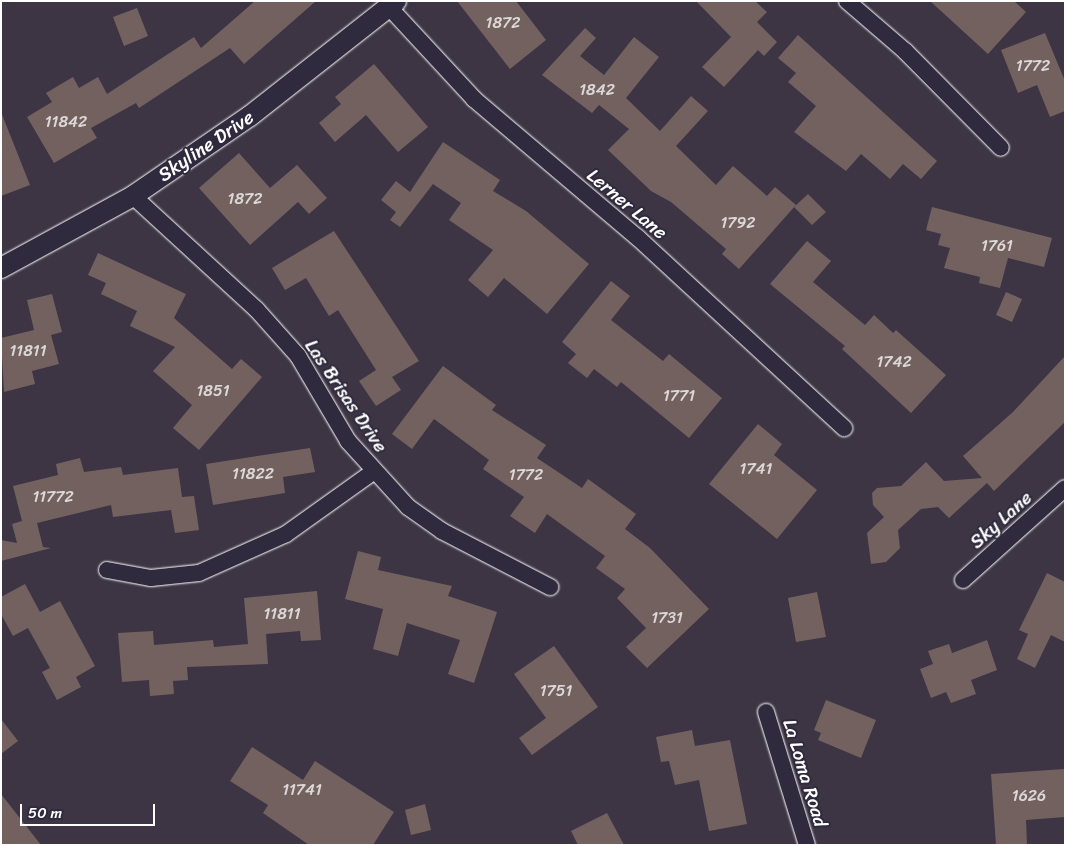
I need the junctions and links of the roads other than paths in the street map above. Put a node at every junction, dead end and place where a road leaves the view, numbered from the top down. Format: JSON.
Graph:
{"nodes":[{"id":1,"x":847,"y":1,"type":"edge"},
{"id":2,"x":392,"y":4,"type":"edge"},
{"id":3,"x":1001,"y":148,"type":"dead end"},
{"id":4,"x":133,"y":196,"type":"junction"},
{"id":5,"x":1,"y":268,"type":"edge"},
{"id":6,"x":844,"y":428,"type":"dead end"},
{"id":7,"x":373,"y":472,"type":"junction"},
{"id":8,"x":1065,"y":488,"type":"edge"},
{"id":9,"x":107,"y":570,"type":"dead end"},
{"id":10,"x":963,"y":580,"type":"dead end"},
{"id":11,"x":550,"y":587,"type":"dead end"},
{"id":12,"x":766,"y":712,"type":"dead end"},
{"id":13,"x":807,"y":845,"type":"edge"}],
"edges":[{"from":1,"to":3,"type":"street"},
{"from":2,"to":4,"type":"street","name":"Skyline Drive"},
{"from":2,"to":6,"type":"street","name":"Lerner Lane"},
{"from":4,"to":5,"type":"street","name":"Skyline Drive"},
{"from":4,"to":7,"type":"street","name":"Las Brisas Drive"},
{"from":7,"to":9,"type":"street"},
{"from":7,"to":11,"type":"street","name":"Las Brisas Drive"},
{"from":8,"to":10,"type":"street","name":"Sky Lane"},
{"from":12,"to":13,"type":"street","name":"La Loma Road"}]}
